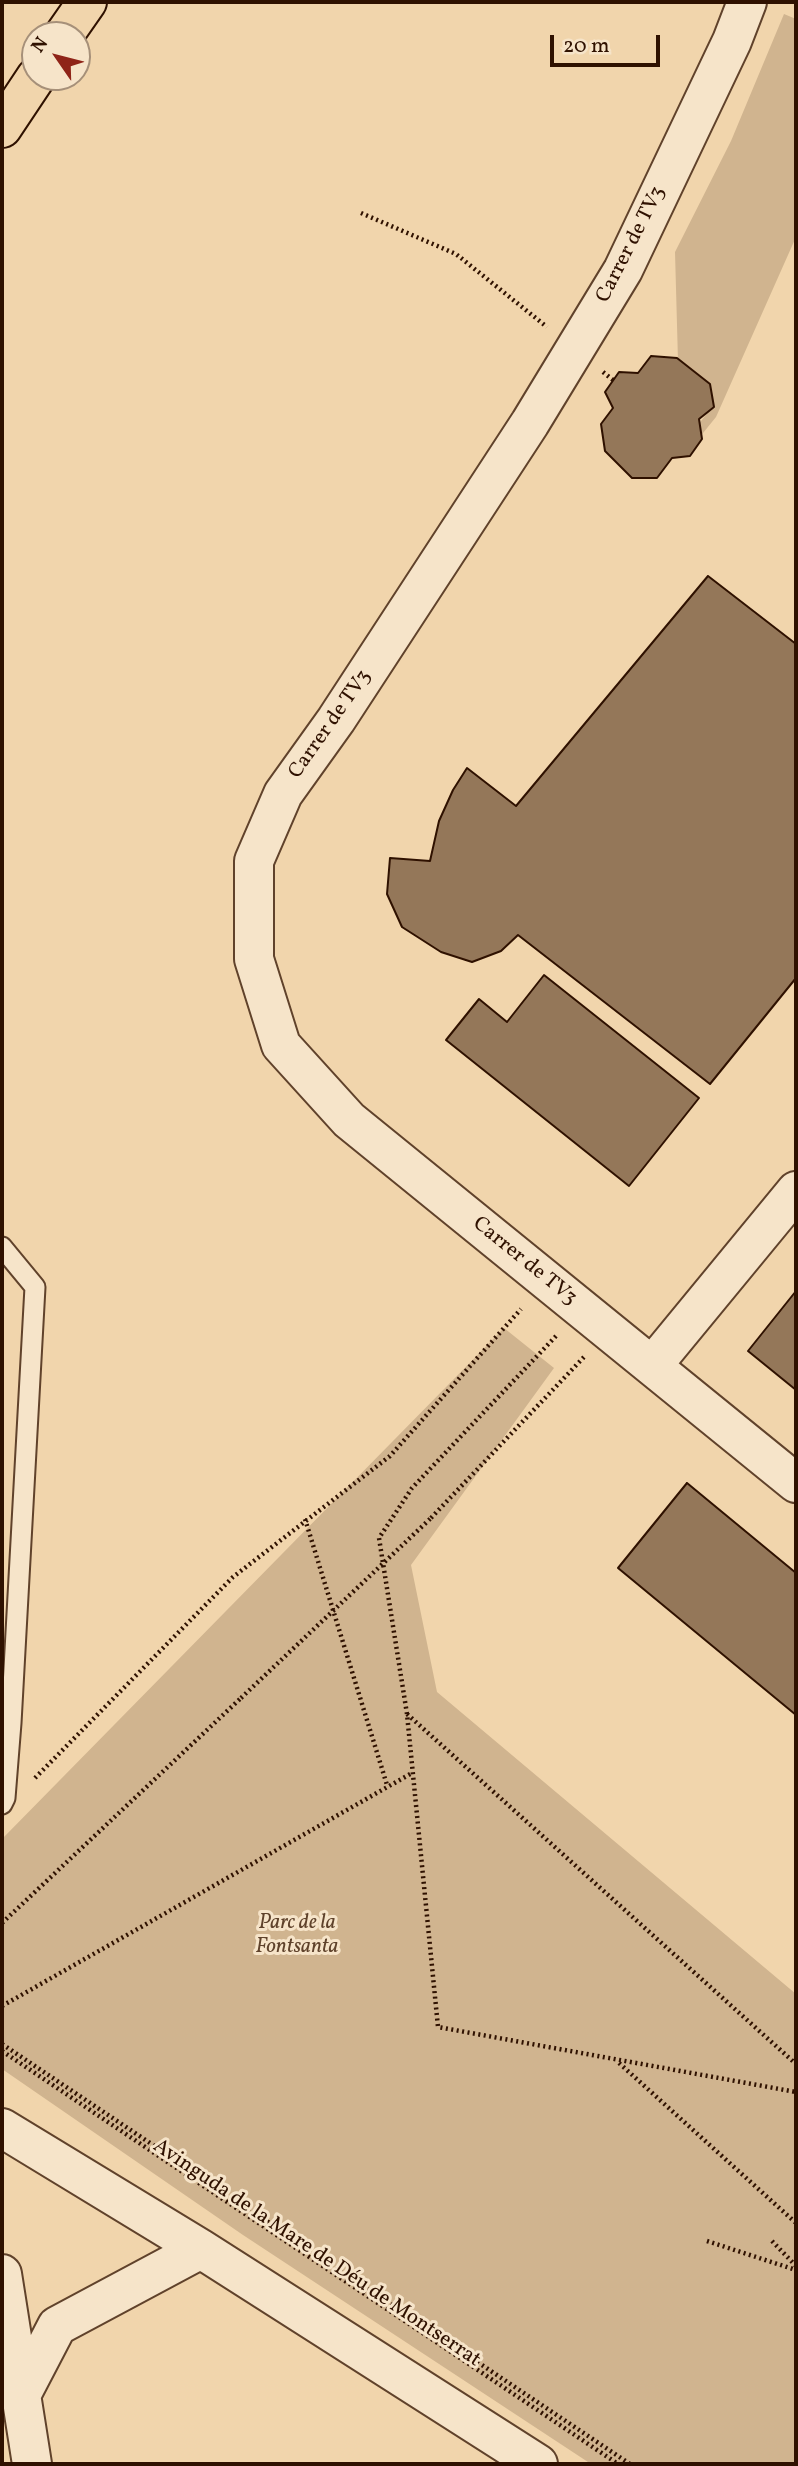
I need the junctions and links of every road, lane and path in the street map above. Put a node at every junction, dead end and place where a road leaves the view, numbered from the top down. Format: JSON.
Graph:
{"nodes":[{"id":1,"x":87,"y":2,"type":"edge"},
{"id":2,"x":747,"y":2,"type":"edge"},
{"id":3,"x":74,"y":21,"type":"edge"},
{"id":4,"x":27,"y":91,"type":"edge"},
{"id":5,"x":2,"y":128,"type":"edge"},
{"id":6,"x":361,"y":213,"type":"dead end"},
{"id":7,"x":576,"y":349,"type":"junction"},
{"id":8,"x":613,"y":380,"type":"dead end"},
{"id":9,"x":796,"y":1192,"type":"edge"},
{"id":10,"x":2,"y":1247,"type":"edge"},
{"id":11,"x":546,"y":1280,"type":"junction"},
{"id":12,"x":595,"y":1320,"type":"junction"},
{"id":13,"x":652,"y":1366,"type":"junction"},
{"id":14,"x":796,"y":1483,"type":"edge"},
{"id":15,"x":305,"y":1519,"type":"junction"},
{"id":16,"x":407,"y":1714,"type":"junction"},
{"id":17,"x":412,"y":1773,"type":"junction"},
{"id":18,"x":387,"y":1785,"type":"junction"},
{"id":19,"x":3,"y":1801,"type":"edge"},
{"id":20,"x":2,"y":1923,"type":"edge"},
{"id":21,"x":2,"y":2006,"type":"edge"},
{"id":22,"x":2,"y":2044,"type":"edge"},
{"id":23,"x":2,"y":2051,"type":"edge"},
{"id":24,"x":618,"y":2062,"type":"junction"},
{"id":25,"x":796,"y":2064,"type":"edge"},
{"id":26,"x":796,"y":2092,"type":"edge"},
{"id":27,"x":2,"y":2128,"type":"edge"},
{"id":28,"x":796,"y":2223,"type":"edge"},
{"id":29,"x":707,"y":2241,"type":"dead end"},
{"id":30,"x":772,"y":2241,"type":"dead end"},
{"id":31,"x":201,"y":2249,"type":"junction"},
{"id":32,"x":796,"y":2268,"type":"edge"},
{"id":33,"x":2,"y":2274,"type":"edge"},
{"id":34,"x":20,"y":2397,"type":"junction"},
{"id":35,"x":32,"y":2464,"type":"edge"},
{"id":36,"x":538,"y":2464,"type":"edge"},
{"id":37,"x":618,"y":2464,"type":"edge"},
{"id":38,"x":630,"y":2464,"type":"edge"}],
"edges":[{"from":1,"to":3,"type":"highway"},
{"from":2,"to":7,"type":"street","name":"Carrer de TV3"},
{"from":4,"to":5,"type":"highway"},
{"from":6,"to":7,"type":"path"},
{"from":7,"to":8,"type":"path"},
{"from":7,"to":11,"type":"street","name":"Carrer de TV3"},
{"from":9,"to":13,"type":"street"},
{"from":10,"to":19,"type":"lane"},
{"from":11,"to":12,"type":"street","name":"Carrer de TV3"},
{"from":11,"to":15,"type":"path"},
{"from":12,"to":13,"type":"street","name":"Carrer de TV3"},
{"from":12,"to":16,"type":"path"},
{"from":12,"to":20,"type":"path","bridge":true},
{"from":13,"to":14,"type":"street","name":"Carrer de TV3"},
{"from":15,"to":18,"type":"path"},
{"from":15,"to":19,"type":"path"},
{"from":16,"to":17,"type":"path"},
{"from":16,"to":25,"type":"path"},
{"from":17,"to":18,"type":"path"},
{"from":17,"to":24,"type":"path"},
{"from":18,"to":21,"type":"path"},
{"from":22,"to":38,"type":"path","name":"Avinguda de la Mare de Déu de Montserrat"},
{"from":23,"to":37,"type":"path"},
{"from":24,"to":26,"type":"path"},
{"from":24,"to":28,"type":"path"},
{"from":27,"to":31,"type":"street"},
{"from":29,"to":32,"type":"path"},
{"from":30,"to":32,"type":"path"},
{"from":31,"to":34,"type":"street"},
{"from":31,"to":36,"type":"street"},
{"from":33,"to":34,"type":"street"},
{"from":34,"to":35,"type":"street"}]}
